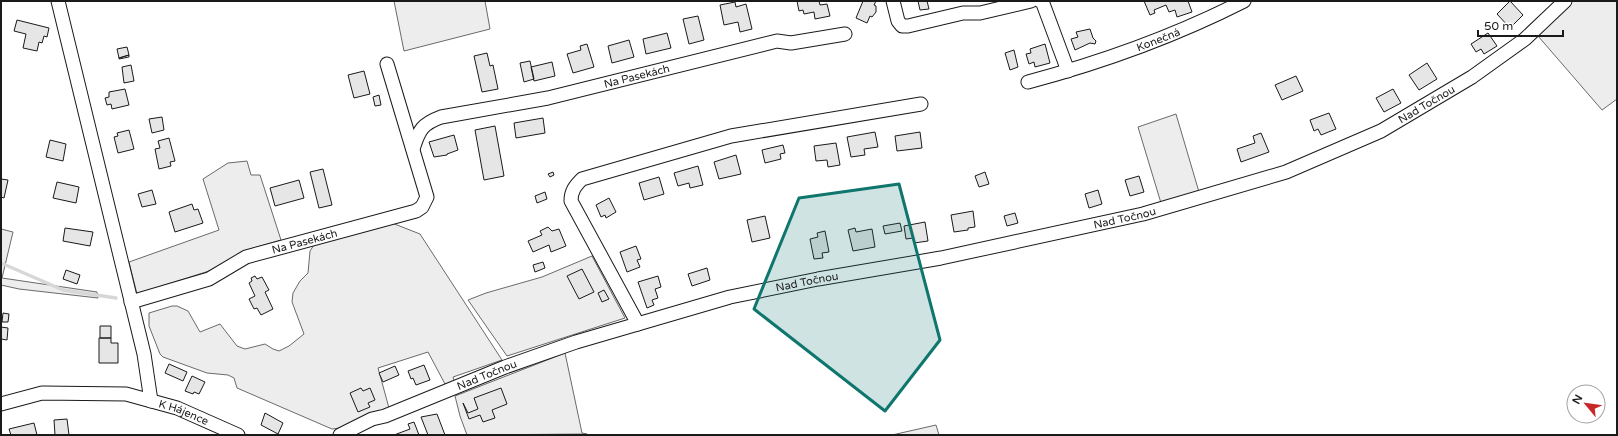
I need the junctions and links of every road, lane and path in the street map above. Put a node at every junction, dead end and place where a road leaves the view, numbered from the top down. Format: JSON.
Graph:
{"nodes":[{"id":1,"x":58,"y":1,"type":"edge"},
{"id":2,"x":893,"y":1,"type":"edge"},
{"id":3,"x":1031,"y":1,"type":"edge"},
{"id":4,"x":1040,"y":1,"type":"edge"},
{"id":5,"x":1244,"y":1,"type":"edge"},
{"id":6,"x":1565,"y":1,"type":"edge"},
{"id":7,"x":845,"y":34,"type":"dead end"},
{"id":8,"x":387,"y":64,"type":"dead end"},
{"id":9,"x":1068,"y":71,"type":"junction"},
{"id":10,"x":1028,"y":82,"type":"dead end"},
{"id":11,"x":921,"y":104,"type":"dead end"},
{"id":12,"x":402,"y":112,"type":"junction"},
{"id":13,"x":429,"y":122,"type":"junction"},
{"id":14,"x":413,"y":149,"type":"junction"},
{"id":15,"x":131,"y":302,"type":"junction"},
{"id":16,"x":638,"y":324,"type":"junction"},
{"id":17,"x":151,"y":401,"type":"junction"},
{"id":18,"x":1,"y":404,"type":"edge"},
{"id":19,"x":238,"y":435,"type":"edge"},
{"id":20,"x":340,"y":435,"type":"edge"}],
"edges":[{"from":1,"to":15,"type":"street"},
{"from":2,"to":3,"type":"street"},
{"from":4,"to":9,"type":"street"},
{"from":5,"to":9,"type":"street","name":"Konečná"},
{"from":6,"to":16,"type":"street","name":"Nad Točnou"},
{"from":7,"to":13,"type":"street","name":"Na Pasekách"},
{"from":8,"to":12,"type":"street","name":"Na Pasekách"},
{"from":9,"to":10,"type":"street","name":"Konečná"},
{"from":11,"to":16,"type":"street"},
{"from":12,"to":13,"type":"street","name":"Na Pasekách"},
{"from":12,"to":14,"type":"street","name":"Na Pasekách"},
{"from":13,"to":14,"type":"street"},
{"from":14,"to":15,"type":"street","name":"Na Pasekách"},
{"from":15,"to":17,"type":"street"},
{"from":16,"to":20,"type":"street","name":"Nad Točnou"},
{"from":17,"to":18,"type":"street"},
{"from":17,"to":19,"type":"street","name":"K Hájence"}]}
